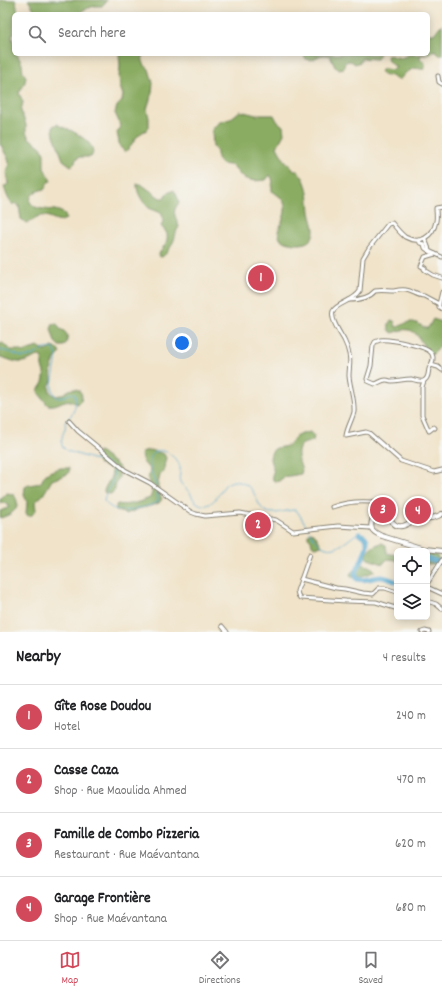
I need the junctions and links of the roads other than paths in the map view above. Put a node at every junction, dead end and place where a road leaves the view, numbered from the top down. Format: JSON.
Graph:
{"nodes":[{"id":1,"x":438,"y":76,"type":"dead end"},
{"id":2,"x":442,"y":84,"type":"edge"},
{"id":3,"x":442,"y":207,"type":"edge"},
{"id":4,"x":425,"y":239,"type":"junction"},
{"id":5,"x":419,"y":240,"type":"junction"},
{"id":6,"x":429,"y":250,"type":"junction"},
{"id":7,"x":435,"y":254,"type":"junction"},
{"id":8,"x":442,"y":257,"type":"edge"},
{"id":9,"x":442,"y":278,"type":"edge"},
{"id":10,"x":442,"y":292,"type":"edge"},
{"id":11,"x":349,"y":300,"type":"junction"},
{"id":12,"x":439,"y":304,"type":"junction"},
{"id":13,"x":442,"y":309,"type":"edge"},
{"id":14,"x":431,"y":365,"type":"junction"},
{"id":15,"x":442,"y":370,"type":"edge"},
{"id":16,"x":424,"y":381,"type":"junction"},
{"id":17,"x":69,"y":421,"type":"dead end"},
{"id":18,"x":435,"y":428,"type":"dead end"},
{"id":19,"x":442,"y":470,"type":"edge"},
{"id":20,"x":372,"y":502,"type":"junction"},
{"id":21,"x":332,"y":507,"type":"dead end"},
{"id":22,"x":395,"y":507,"type":"dead end"},
{"id":23,"x":376,"y":514,"type":"junction"},
{"id":24,"x":442,"y":514,"type":"edge"},
{"id":25,"x":371,"y":528,"type":"junction"},
{"id":26,"x":442,"y":551,"type":"edge"},
{"id":27,"x":310,"y":554,"type":"dead end"},
{"id":28,"x":442,"y":560,"type":"edge"},
{"id":29,"x":301,"y":579,"type":"junction"},
{"id":30,"x":428,"y":584,"type":"edge"},
{"id":31,"x":430,"y":588,"type":"edge"},
{"id":32,"x":394,"y":591,"type":"edge"},
{"id":33,"x":442,"y":594,"type":"edge"},
{"id":34,"x":430,"y":602,"type":"edge"},
{"id":35,"x":394,"y":608,"type":"edge"},
{"id":36,"x":442,"y":609,"type":"edge"},
{"id":37,"x":222,"y":626,"type":"dead end"},
{"id":38,"x":226,"y":632,"type":"edge"}],
"edges":[{"from":1,"to":2,"type":"street"},
{"from":3,"to":4,"type":"street"},
{"from":4,"to":5,"type":"street"},
{"from":4,"to":6,"type":"street"},
{"from":5,"to":6,"type":"street"},
{"from":5,"to":11,"type":"street"},
{"from":6,"to":7,"type":"street"},
{"from":7,"to":8,"type":"street"},
{"from":7,"to":9,"type":"street"},
{"from":10,"to":12,"type":"street"},
{"from":11,"to":12,"type":"street"},
{"from":11,"to":19,"type":"street"},
{"from":12,"to":13,"type":"street"},
{"from":14,"to":15,"type":"street"},
{"from":14,"to":16,"type":"street"},
{"from":14,"to":16,"type":"street"},
{"from":16,"to":18,"type":"street"},
{"from":17,"to":25,"type":"street"},
{"from":20,"to":21,"type":"street"},
{"from":20,"to":22,"type":"street"},
{"from":20,"to":23,"type":"street"},
{"from":23,"to":24,"type":"street"},
{"from":23,"to":25,"type":"street"},
{"from":25,"to":26,"type":"street"},
{"from":27,"to":29,"type":"street"},
{"from":28,"to":30,"type":"street"},
{"from":29,"to":32,"type":"street"},
{"from":29,"to":35,"type":"street"},
{"from":31,"to":33,"type":"street"},
{"from":34,"to":36,"type":"street"},
{"from":37,"to":38,"type":"street"}]}
